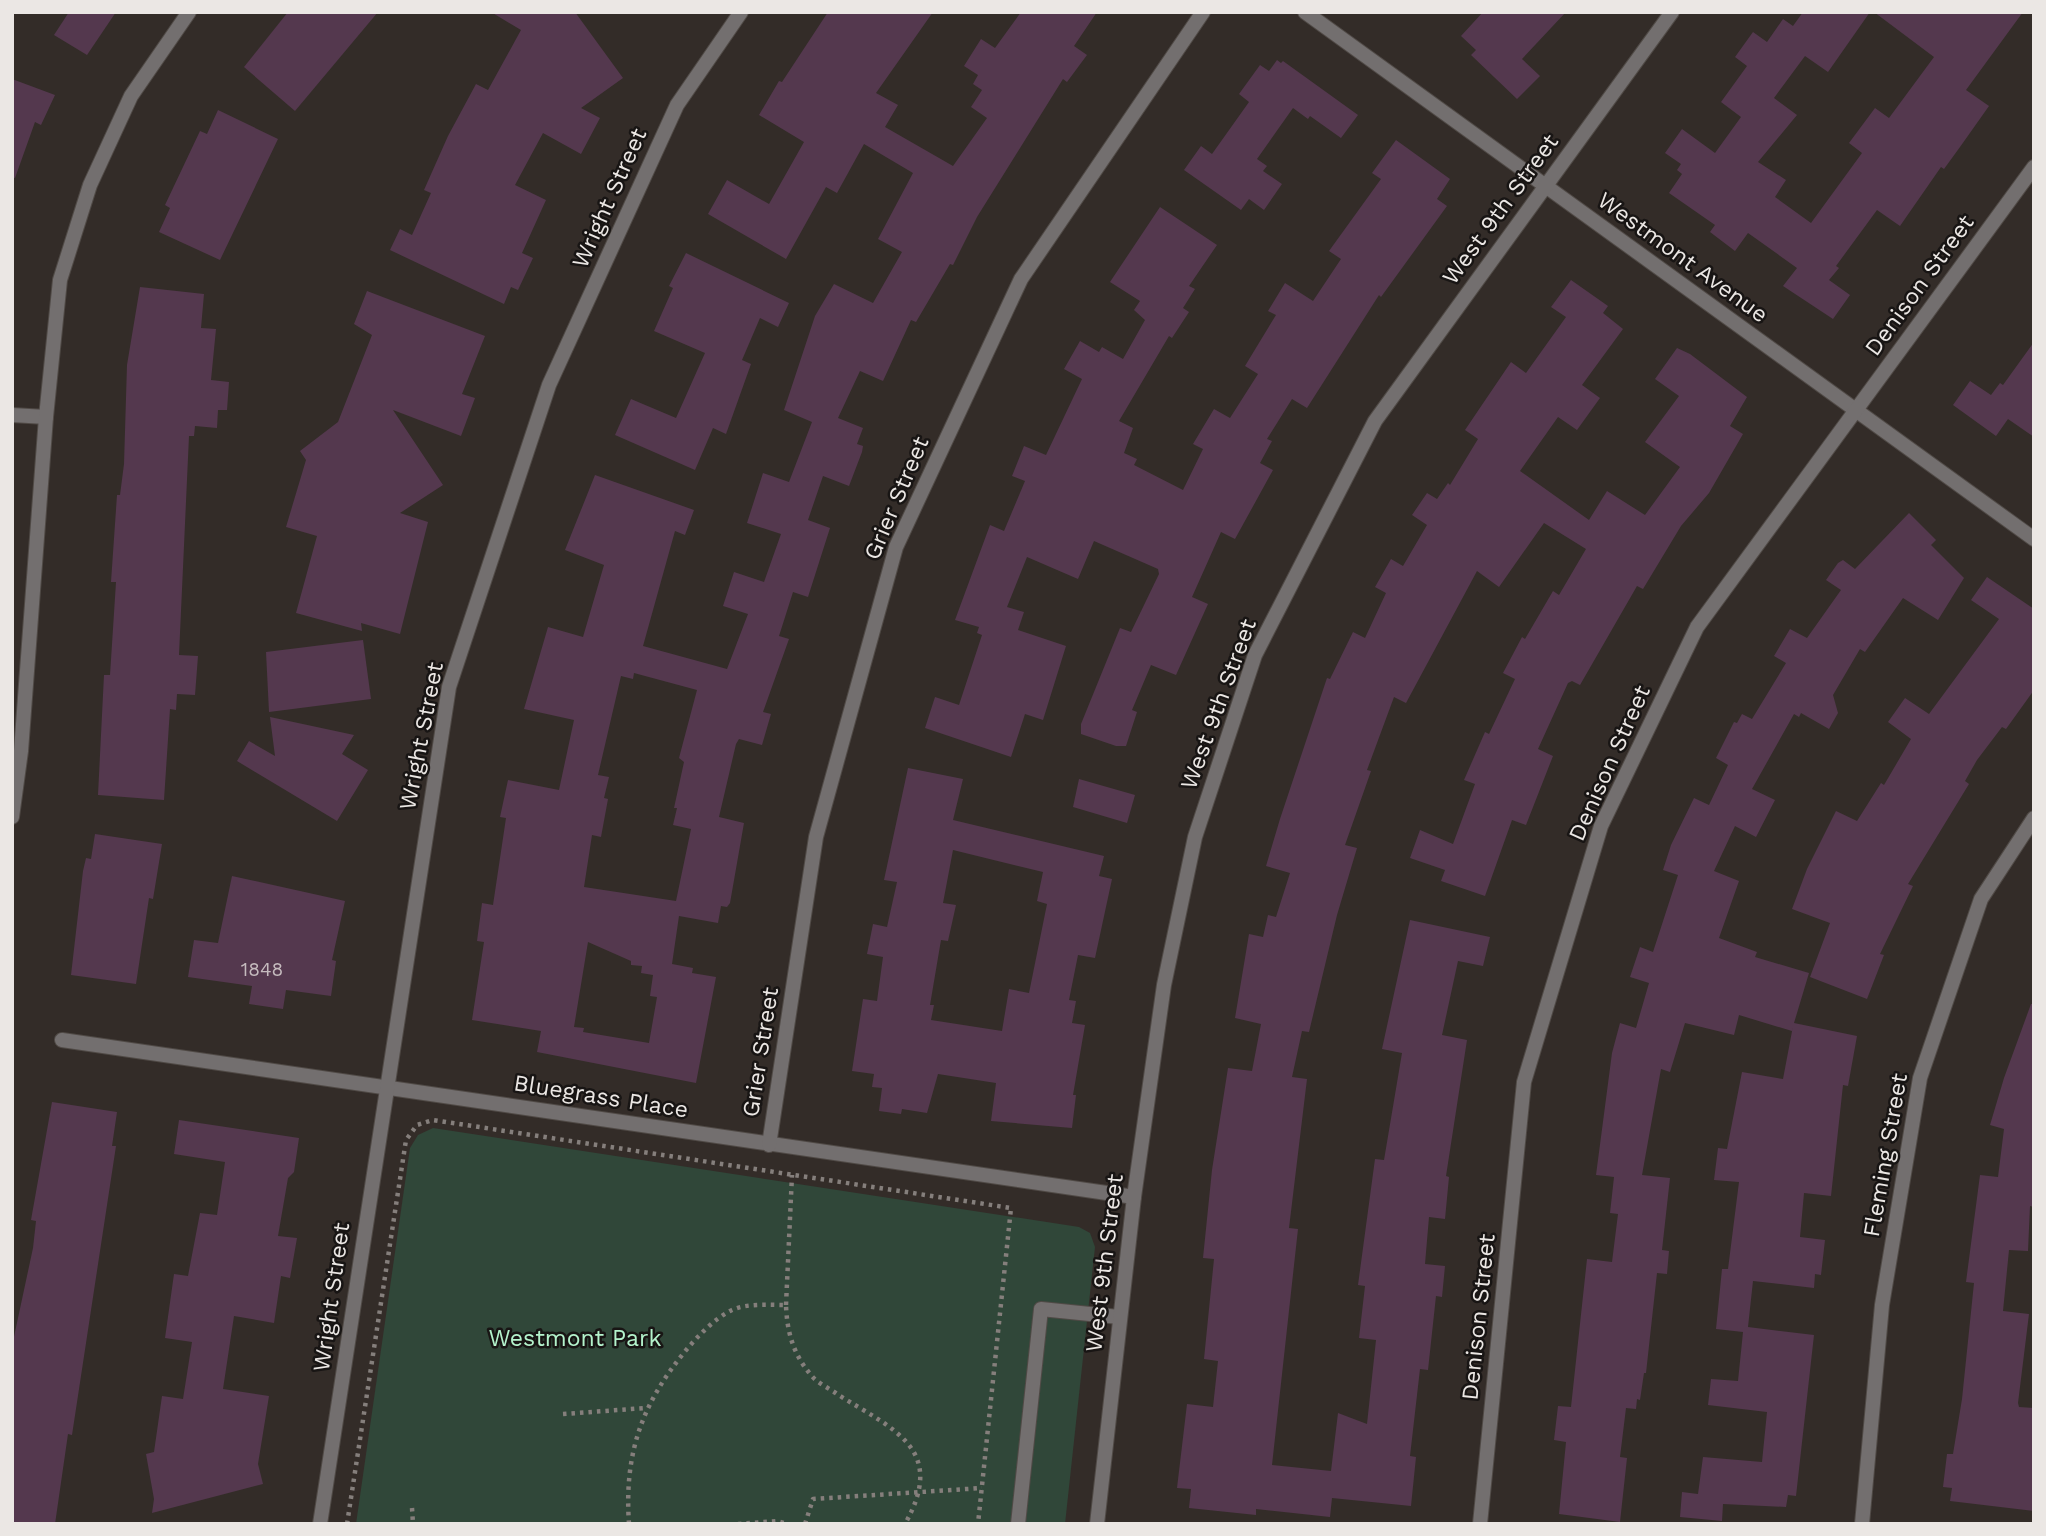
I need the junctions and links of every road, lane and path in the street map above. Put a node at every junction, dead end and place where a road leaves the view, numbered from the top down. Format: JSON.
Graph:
{"nodes":[{"id":1,"x":189,"y":12,"type":"edge"},
{"id":2,"x":741,"y":12,"type":"edge"},
{"id":3,"x":1203,"y":12,"type":"edge"},
{"id":4,"x":1305,"y":12,"type":"edge"},
{"id":5,"x":1672,"y":12,"type":"edge"},
{"id":6,"x":2034,"y":167,"type":"edge"},
{"id":7,"x":1545,"y":186,"type":"junction"},
{"id":8,"x":1856,"y":410,"type":"junction"},
{"id":9,"x":12,"y":415,"type":"edge"},
{"id":10,"x":46,"y":417,"type":"junction"},
{"id":11,"x":2034,"y":539,"type":"edge"},
{"id":12,"x":12,"y":817,"type":"edge"},
{"id":13,"x":2034,"y":818,"type":"edge"},
{"id":14,"x":62,"y":1040,"type":"dead end"},
{"id":15,"x":386,"y":1085,"type":"junction"},
{"id":16,"x":769,"y":1145,"type":"junction"},
{"id":17,"x":792,"y":1175,"type":"junction"},
{"id":18,"x":1134,"y":1197,"type":"junction"},
{"id":19,"x":786,"y":1305,"type":"junction"},
{"id":20,"x":1119,"y":1317,"type":"junction"},
{"id":21,"x":646,"y":1408,"type":"junction"},
{"id":22,"x":563,"y":1414,"type":"dead end"},
{"id":23,"x":982,"y":1488,"type":"junction"},
{"id":24,"x":920,"y":1490,"type":"junction"},
{"id":25,"x":412,"y":1508,"type":"dead end"},
{"id":26,"x":320,"y":1524,"type":"edge"},
{"id":27,"x":347,"y":1524,"type":"edge"},
{"id":28,"x":413,"y":1524,"type":"edge"},
{"id":29,"x":629,"y":1524,"type":"edge"},
{"id":30,"x":738,"y":1524,"type":"edge"},
{"id":31,"x":788,"y":1524,"type":"edge"},
{"id":32,"x":805,"y":1524,"type":"edge"},
{"id":33,"x":905,"y":1524,"type":"edge"},
{"id":34,"x":978,"y":1524,"type":"edge"},
{"id":35,"x":1018,"y":1524,"type":"edge"},
{"id":36,"x":1097,"y":1524,"type":"edge"},
{"id":37,"x":1480,"y":1524,"type":"edge"},
{"id":38,"x":1862,"y":1524,"type":"edge"}],
"edges":[{"from":1,"to":10,"type":"street"},
{"from":2,"to":15,"type":"street","name":"Wright Street"},
{"from":3,"to":16,"type":"street","name":"Grier Street"},
{"from":4,"to":7,"type":"street","name":"Westmont Avenue"},
{"from":5,"to":7,"type":"street","name":"West 9th Street"},
{"from":6,"to":8,"type":"street","name":"Denison Street"},
{"from":7,"to":8,"type":"street","name":"Westmont Avenue"},
{"from":7,"to":18,"type":"street","name":"West 9th Street"},
{"from":8,"to":11,"type":"street","name":"Westmont Avenue"},
{"from":8,"to":37,"type":"street","name":"Denison Street"},
{"from":9,"to":10,"type":"street"},
{"from":10,"to":12,"type":"street"},
{"from":13,"to":38,"type":"street","name":"Fleming Street"},
{"from":14,"to":15,"type":"street","name":"Bluegrass Place"},
{"from":15,"to":16,"type":"street","name":"Bluegrass Place"},
{"from":15,"to":26,"type":"street","name":"Wright Street"},
{"from":16,"to":18,"type":"street","name":"Bluegrass Place"},
{"from":17,"to":19,"type":"path"},
{"from":17,"to":23,"type":"path"},
{"from":17,"to":27,"type":"path"},
{"from":18,"to":20,"type":"street","name":"West 9th Street"},
{"from":19,"to":21,"type":"path"},
{"from":19,"to":24,"type":"path"},
{"from":20,"to":35,"type":"street"},
{"from":20,"to":36,"type":"street","name":"West 9th Street"},
{"from":21,"to":22,"type":"path"},
{"from":21,"to":29,"type":"path"},
{"from":23,"to":24,"type":"path"},
{"from":23,"to":34,"type":"path"},
{"from":24,"to":32,"type":"path"},
{"from":24,"to":33,"type":"path"},
{"from":25,"to":28,"type":"path"},
{"from":30,"to":31,"type":"path"}]}
